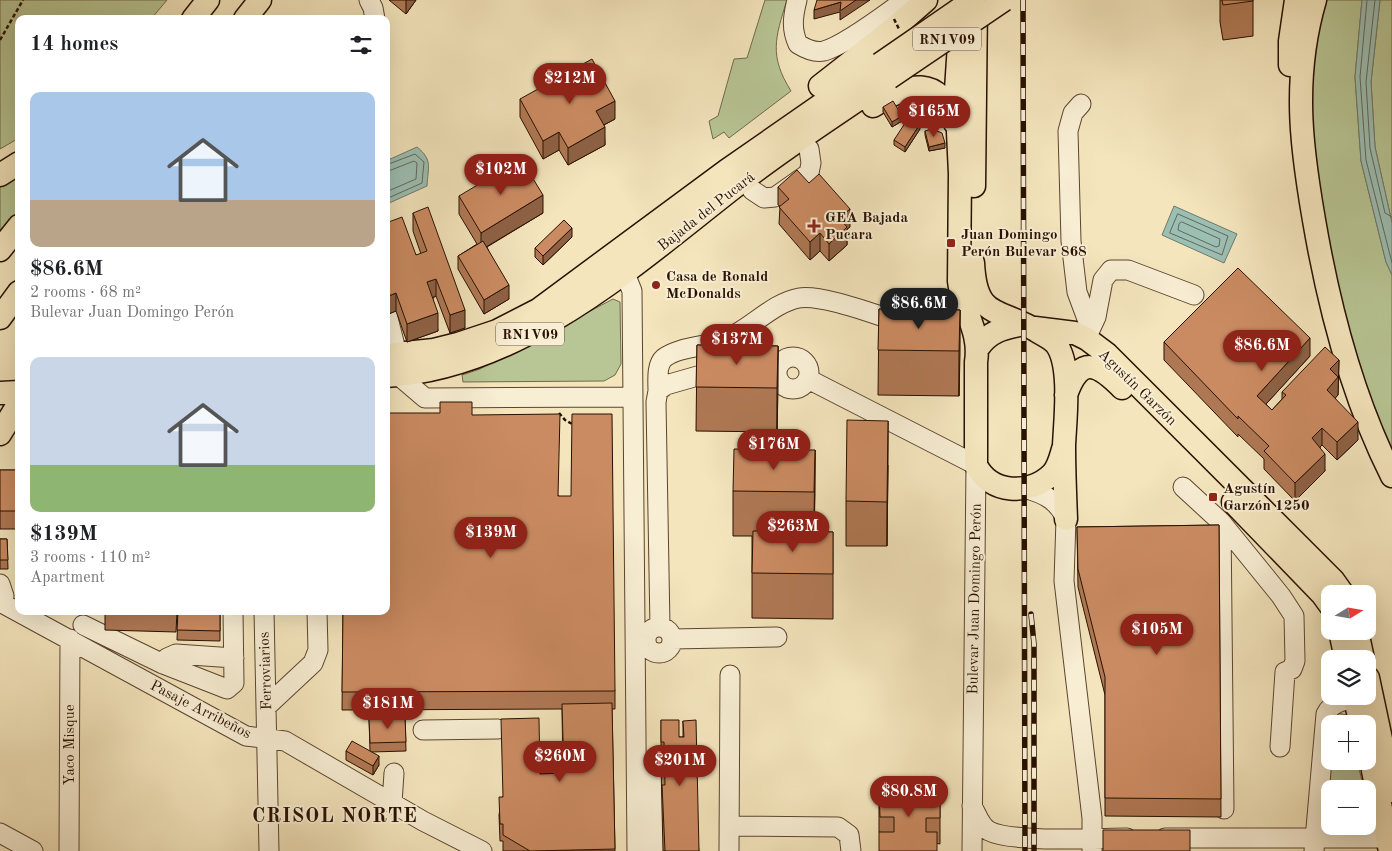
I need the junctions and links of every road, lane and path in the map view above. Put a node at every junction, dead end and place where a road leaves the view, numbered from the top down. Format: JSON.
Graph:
{"nodes":[{"id":1,"x":23,"y":0,"type":"edge"},
{"id":2,"x":208,"y":0,"type":"edge"},
{"id":3,"x":260,"y":0,"type":"edge"},
{"id":4,"x":369,"y":0,"type":"edge"},
{"id":5,"x":797,"y":0,"type":"edge"},
{"id":6,"x":905,"y":0,"type":"edge"},
{"id":7,"x":926,"y":0,"type":"edge"},
{"id":8,"x":1004,"y":0,"type":"edge"},
{"id":9,"x":1296,"y":0,"type":"edge"},
{"id":10,"x":1315,"y":0,"type":"edge"},
{"id":11,"x":972,"y":1,"type":"edge"},
{"id":12,"x":196,"y":15,"type":"edge"},
{"id":13,"x":248,"y":15,"type":"edge"},
{"id":14,"x":374,"y":15,"type":"edge"},
{"id":15,"x":894,"y":20,"type":"dead end"},
{"id":16,"x":902,"y":34,"type":"dead end"},
{"id":17,"x":0,"y":40,"type":"edge"},
{"id":18,"x":884,"y":71,"type":"junction"},
{"id":19,"x":1081,"y":104,"type":"dead end"},
{"id":20,"x":957,"y":128,"type":"junction"},
{"id":21,"x":1302,"y":152,"type":"junction"},
{"id":22,"x":15,"y":166,"type":"edge"},
{"id":23,"x":0,"y":175,"type":"edge"},
{"id":24,"x":15,"y":231,"type":"edge"},
{"id":25,"x":0,"y":250,"type":"edge"},
{"id":26,"x":655,"y":250,"type":"junction"},
{"id":27,"x":622,"y":261,"type":"junction"},
{"id":28,"x":1194,"y":296,"type":"dead end"},
{"id":29,"x":15,"y":298,"type":"edge"},
{"id":30,"x":0,"y":319,"type":"edge"},
{"id":31,"x":15,"y":321,"type":"edge"},
{"id":32,"x":1028,"y":326,"type":"junction"},
{"id":33,"x":922,"y":328,"type":"edge"},
{"id":34,"x":1089,"y":333,"type":"junction"},
{"id":35,"x":953,"y":336,"type":"edge"},
{"id":36,"x":390,"y":345,"type":"edge"},
{"id":37,"x":978,"y":348,"type":"junction"},
{"id":38,"x":758,"y":359,"type":"edge"},
{"id":39,"x":740,"y":364,"type":"edge"},
{"id":40,"x":392,"y":365,"type":"edge"},
{"id":41,"x":658,"y":391,"type":"junction"},
{"id":42,"x":15,"y":392,"type":"edge"},
{"id":43,"x":0,"y":393,"type":"edge"},
{"id":44,"x":549,"y":396,"type":"junction"},
{"id":45,"x":1065,"y":396,"type":"junction"},
{"id":46,"x":633,"y":397,"type":"junction"},
{"id":47,"x":425,"y":398,"type":"junction"},
{"id":48,"x":15,"y":410,"type":"edge"},
{"id":49,"x":440,"y":411,"type":"edge"},
{"id":50,"x":15,"y":425,"type":"edge"},
{"id":51,"x":579,"y":428,"type":"edge"},
{"id":52,"x":0,"y":435,"type":"edge"},
{"id":53,"x":1064,"y":446,"type":"junction"},
{"id":54,"x":968,"y":460,"type":"junction"},
{"id":55,"x":1392,"y":476,"type":"edge"},
{"id":56,"x":1183,"y":487,"type":"dead end"},
{"id":57,"x":1027,"y":489,"type":"junction"},
{"id":58,"x":1066,"y":518,"type":"junction"},
{"id":59,"x":1221,"y":522,"type":"junction"},
{"id":60,"x":0,"y":584,"type":"edge"},
{"id":61,"x":1337,"y":585,"type":"edge"},
{"id":62,"x":1321,"y":592,"type":"edge"},
{"id":63,"x":2,"y":603,"type":"edge"},
{"id":64,"x":15,"y":610,"type":"edge"},
{"id":65,"x":25,"y":615,"type":"edge"},
{"id":66,"x":233,"y":615,"type":"edge"},
{"id":67,"x":264,"y":615,"type":"edge"},
{"id":68,"x":317,"y":615,"type":"edge"},
{"id":69,"x":83,"y":625,"type":"dead end"},
{"id":70,"x":777,"y":638,"type":"dead end"},
{"id":71,"x":70,"y":639,"type":"junction"},
{"id":72,"x":234,"y":658,"type":"junction"},
{"id":73,"x":163,"y":664,"type":"junction"},
{"id":74,"x":730,"y":674,"type":"dead end"},
{"id":75,"x":1332,"y":705,"type":"edge"},
{"id":76,"x":1366,"y":705,"type":"edge"},
{"id":77,"x":267,"y":706,"type":"junction"},
{"id":78,"x":498,"y":729,"type":"dead end"},
{"id":79,"x":423,"y":730,"type":"dead end"},
{"id":80,"x":266,"y":738,"type":"junction"},
{"id":81,"x":1280,"y":747,"type":"dead end"},
{"id":82,"x":653,"y":761,"type":"dead end"},
{"id":83,"x":1373,"y":770,"type":"edge"},
{"id":84,"x":394,"y":773,"type":"dead end"},
{"id":85,"x":1392,"y":791,"type":"edge"},
{"id":86,"x":392,"y":803,"type":"junction"},
{"id":87,"x":972,"y":804,"type":"junction"},
{"id":88,"x":1224,"y":809,"type":"dead end"},
{"id":89,"x":729,"y":826,"type":"junction"},
{"id":90,"x":0,"y":834,"type":"edge"},
{"id":91,"x":1009,"y":836,"type":"junction"},
{"id":92,"x":1390,"y":842,"type":"edge"},
{"id":93,"x":1315,"y":844,"type":"edge"},
{"id":94,"x":1092,"y":845,"type":"edge"},
{"id":95,"x":268,"y":846,"type":"edge"},
{"id":96,"x":33,"y":851,"type":"edge"},
{"id":97,"x":69,"y":851,"type":"edge"},
{"id":98,"x":285,"y":851,"type":"edge"},
{"id":99,"x":482,"y":851,"type":"edge"},
{"id":100,"x":636,"y":851,"type":"edge"},
{"id":101,"x":656,"y":851,"type":"edge"},
{"id":102,"x":729,"y":851,"type":"edge"},
{"id":103,"x":851,"y":851,"type":"edge"},
{"id":104,"x":972,"y":851,"type":"edge"},
{"id":105,"x":981,"y":851,"type":"edge"}],
"edges":[{"from":1,"to":17,"type":"path"},
{"from":2,"to":12,"type":"main road"},
{"from":3,"to":13,"type":"main road"},
{"from":4,"to":14,"type":"street"},
{"from":5,"to":6,"type":"street"},
{"from":7,"to":27,"type":"main road"},
{"from":8,"to":18,"type":"main road","name":"Bajada del Pucará","number":"RN1V09","bridge":true},
{"from":9,"to":21,"type":"main road"},
{"from":10,"to":21,"type":"main road"},
{"from":11,"to":18,"type":"main road","name":"Bajada del Pucará","number":"RN1V09","bridge":true},
{"from":11,"to":20,"type":"main road","name":"Bulevar Juan Domingo Perón"},
{"from":11,"to":32,"type":"main road"},
{"from":15,"to":16,"type":"path","bridge":true},
{"from":18,"to":26,"type":"main road","name":"Bajada del Pucará","number":"RN1V09"},
{"from":18,"to":27,"type":"main road","name":"Bajada del Pucará","number":"RN1V09"},
{"from":19,"to":34,"type":"street"},
{"from":20,"to":26,"type":"main road"},
{"from":20,"to":37,"type":"main road","name":"Bulevar Juan Domingo Perón"},
{"from":21,"to":55,"type":"main road"},
{"from":22,"to":23,"type":"main road"},
{"from":24,"to":25,"type":"main road"},
{"from":26,"to":27,"type":"main road","name":"Bajada del Pucará","number":"RN1V09"},
{"from":27,"to":40,"type":"main road","name":"Bajada del Pucará","number":"RN1V09"},
{"from":27,"to":46,"type":"street"},
{"from":28,"to":34,"type":"street"},
{"from":29,"to":30,"type":"main road"},
{"from":30,"to":31,"type":"main road"},
{"from":32,"to":34,"type":"main road","name":"Agustín Garzón"},
{"from":32,"to":37,"type":"main road"},
{"from":32,"to":45,"type":"main road"},
{"from":33,"to":41,"type":"street"},
{"from":34,"to":61,"type":"main road","name":"Agustín Garzón"},
{"from":35,"to":37,"type":"street"},
{"from":36,"to":40,"type":"street"},
{"from":37,"to":54,"type":"main road","name":"Bulevar Juan Domingo Perón"},
{"from":38,"to":54,"type":"street"},
{"from":39,"to":41,"type":"street"},
{"from":40,"to":47,"type":"street"},
{"from":41,"to":70,"type":"street"},
{"from":42,"to":43,"type":"main road"},
{"from":44,"to":46,"type":"street"},
{"from":44,"to":47,"type":"street"},
{"from":44,"to":51,"type":"path"},
{"from":45,"to":53,"type":"main road"},
{"from":45,"to":62,"type":"main road","name":"Agustín Garzón"},
{"from":46,"to":100,"type":"street"},
{"from":47,"to":49,"type":"street"},
{"from":48,"to":52,"type":"main road"},
{"from":50,"to":52,"type":"main road"},
{"from":53,"to":57,"type":"main road"},
{"from":53,"to":58,"type":"main road"},
{"from":54,"to":57,"type":"main road"},
{"from":54,"to":87,"type":"street","name":"Bulevar Juan Domingo Perón"},
{"from":56,"to":59,"type":"street"},
{"from":57,"to":58,"type":"street"},
{"from":58,"to":94,"type":"street"},
{"from":59,"to":81,"type":"street"},
{"from":59,"to":88,"type":"street"},
{"from":60,"to":63,"type":"street"},
{"from":63,"to":64,"type":"street","name":"Pasaje Arribeños"},
{"from":65,"to":71,"type":"street","name":"Pasaje Arribeños"},
{"from":66,"to":72,"type":"street"},
{"from":67,"to":77,"type":"street","name":"Ferroviarios"},
{"from":68,"to":77,"type":"street"},
{"from":69,"to":73,"type":"street"},
{"from":71,"to":80,"type":"street","name":"Pasaje Arribeños"},
{"from":71,"to":97,"type":"street","name":"Yaco Misque"},
{"from":72,"to":73,"type":"street"},
{"from":72,"to":73,"type":"street"},
{"from":74,"to":89,"type":"street"},
{"from":75,"to":93,"type":"street"},
{"from":76,"to":85,"type":"main road"},
{"from":77,"to":80,"type":"street","name":"Ferroviarios"},
{"from":78,"to":79,"type":"street"},
{"from":80,"to":86,"type":"street","name":"Pasaje Arribeños"},
{"from":80,"to":95,"type":"street","name":"Ferroviarios"},
{"from":82,"to":101,"type":"street"},
{"from":83,"to":92,"type":"main road"},
{"from":84,"to":86,"type":"street"},
{"from":86,"to":99,"type":"street","name":"Pasaje Arribeños"},
{"from":87,"to":91,"type":"street"},
{"from":87,"to":104,"type":"street","name":"Bulevar Juan Domingo Perón"},
{"from":89,"to":102,"type":"street"},
{"from":89,"to":103,"type":"street"},
{"from":90,"to":96,"type":"street"},
{"from":91,"to":94,"type":"street"},
{"from":91,"to":105,"type":"street"},
{"from":92,"to":93,"type":"street"},
{"from":93,"to":94,"type":"street"},
{"from":95,"to":98,"type":"street"}]}
